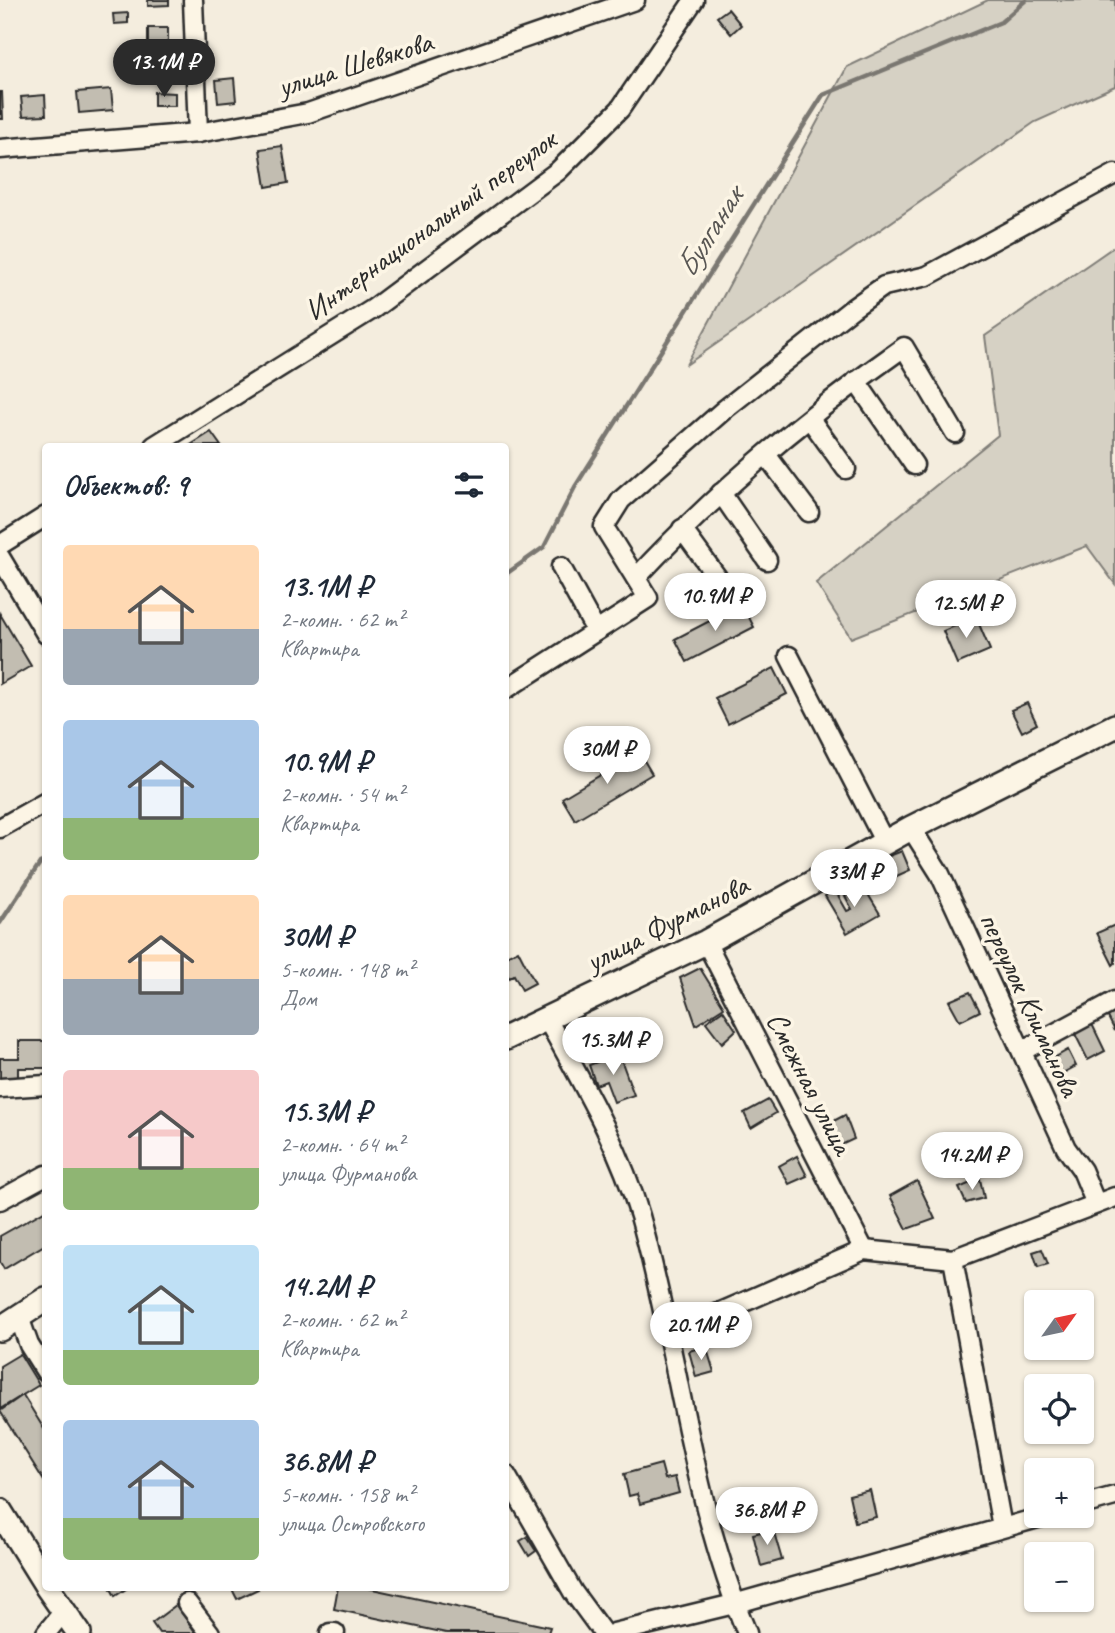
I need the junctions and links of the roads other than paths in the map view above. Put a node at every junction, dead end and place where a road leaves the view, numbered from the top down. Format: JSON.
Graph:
{"nodes":[{"id":1,"x":193,"y":0,"type":"edge"},
{"id":2,"x":635,"y":0,"type":"edge"},
{"id":3,"x":694,"y":0,"type":"edge"},
{"id":4,"x":198,"y":134,"type":"junction"},
{"id":5,"x":0,"y":149,"type":"edge"},
{"id":6,"x":1115,"y":174,"type":"edge"},
{"id":7,"x":856,"y":381,"type":"junction"},
{"id":8,"x":810,"y":419,"type":"junction"},
{"id":9,"x":955,"y":433,"type":"dead end"},
{"id":10,"x":159,"y":443,"type":"edge"},
{"id":11,"x":767,"y":456,"type":"junction"},
{"id":12,"x":914,"y":465,"type":"dead end"},
{"id":13,"x":846,"y":469,"type":"dead end"},
{"id":14,"x":721,"y":493,"type":"junction"},
{"id":15,"x":809,"y":512,"type":"dead end"},
{"id":16,"x":42,"y":519,"type":"edge"},
{"id":17,"x":682,"y":529,"type":"junction"},
{"id":18,"x":0,"y":545,"type":"edge"},
{"id":19,"x":0,"y":557,"type":"edge"},
{"id":20,"x":768,"y":560,"type":"dead end"},
{"id":21,"x":561,"y":567,"type":"dead end"},
{"id":22,"x":636,"y":578,"type":"junction"},
{"id":23,"x":722,"y":584,"type":"dead end"},
{"id":24,"x":42,"y":627,"type":"edge"},
{"id":25,"x":596,"y":631,"type":"junction"},
{"id":26,"x":789,"y":656,"type":"dead end"},
{"id":27,"x":509,"y":687,"type":"edge"},
{"id":28,"x":1115,"y":726,"type":"edge"},
{"id":29,"x":42,"y":804,"type":"edge"},
{"id":30,"x":0,"y":828,"type":"edge"},
{"id":31,"x":911,"y":828,"type":"junction"},
{"id":32,"x":885,"y":843,"type":"junction"},
{"id":33,"x":706,"y":942,"type":"junction"},
{"id":34,"x":1115,"y":1001,"type":"edge"},
{"id":35,"x":547,"y":1019,"type":"junction"},
{"id":36,"x":509,"y":1037,"type":"edge"},
{"id":37,"x":1022,"y":1051,"type":"junction"},
{"id":38,"x":42,"y":1085,"type":"edge"},
{"id":39,"x":0,"y":1088,"type":"edge"},
{"id":40,"x":42,"y":1177,"type":"edge"},
{"id":41,"x":1115,"y":1197,"type":"edge"},
{"id":42,"x":0,"y":1200,"type":"edge"},
{"id":43,"x":1096,"y":1204,"type":"junction"},
{"id":44,"x":864,"y":1250,"type":"junction"},
{"id":45,"x":953,"y":1259,"type":"junction"},
{"id":46,"x":42,"y":1300,"type":"edge"},
{"id":47,"x":6,"y":1321,"type":"edge"},
{"id":48,"x":668,"y":1335,"type":"junction"},
{"id":49,"x":42,"y":1366,"type":"edge"},
{"id":50,"x":509,"y":1480,"type":"edge"},
{"id":51,"x":1115,"y":1496,"type":"edge"},
{"id":52,"x":1094,"y":1502,"type":"edge"},
{"id":53,"x":0,"y":1511,"type":"edge"},
{"id":54,"x":1024,"y":1521,"type":"edge"},
{"id":55,"x":1002,"y":1527,"type":"junction"},
{"id":56,"x":42,"y":1579,"type":"edge"},
{"id":57,"x":50,"y":1591,"type":"edge"},
{"id":58,"x":187,"y":1603,"type":"dead end"},
{"id":59,"x":734,"y":1604,"type":"junction"},
{"id":60,"x":64,"y":1611,"type":"junction"},
{"id":61,"x":46,"y":1633,"type":"edge"},
{"id":62,"x":79,"y":1633,"type":"edge"},
{"id":63,"x":210,"y":1633,"type":"edge"},
{"id":64,"x":603,"y":1633,"type":"edge"},
{"id":65,"x":614,"y":1633,"type":"edge"},
{"id":66,"x":747,"y":1633,"type":"edge"}],
"edges":[{"from":1,"to":4,"type":"street"},
{"from":2,"to":4,"type":"street","name":"улица Шевякова"},
{"from":3,"to":10,"type":"street","name":"Интернациональный переулок"},
{"from":4,"to":5,"type":"street","name":"улица Шевякова"},
{"from":6,"to":22,"type":"street"},
{"from":7,"to":8,"type":"street"},
{"from":7,"to":9,"type":"street"},
{"from":7,"to":12,"type":"street"},
{"from":8,"to":11,"type":"street"},
{"from":8,"to":13,"type":"street"},
{"from":11,"to":14,"type":"street"},
{"from":11,"to":15,"type":"street"},
{"from":14,"to":17,"type":"street"},
{"from":14,"to":20,"type":"street"},
{"from":16,"to":18,"type":"street"},
{"from":17,"to":22,"type":"street"},
{"from":17,"to":23,"type":"street"},
{"from":19,"to":24,"type":"street"},
{"from":21,"to":25,"type":"street"},
{"from":22,"to":25,"type":"street"},
{"from":25,"to":27,"type":"street"},
{"from":26,"to":32,"type":"street"},
{"from":28,"to":31,"type":"main road","name":"улица Фурманова"},
{"from":29,"to":30,"type":"street"},
{"from":31,"to":32,"type":"main road","name":"улица Фурманова"},
{"from":31,"to":37,"type":"street","name":"переулок Климанова"},
{"from":32,"to":33,"type":"main road","name":"улица Фурманова"},
{"from":33,"to":35,"type":"main road","name":"улица Фурманова"},
{"from":33,"to":44,"type":"street","name":"Смежная улица"},
{"from":34,"to":37,"type":"street"},
{"from":35,"to":36,"type":"main road","name":"улица Фурманова"},
{"from":35,"to":48,"type":"street"},
{"from":37,"to":43,"type":"street","name":"переулок Климанова"},
{"from":38,"to":39,"type":"street"},
{"from":40,"to":42,"type":"street"},
{"from":41,"to":43,"type":"street"},
{"from":43,"to":45,"type":"street"},
{"from":44,"to":45,"type":"street"},
{"from":44,"to":48,"type":"street"},
{"from":45,"to":55,"type":"street"},
{"from":46,"to":47,"type":"main road"},
{"from":47,"to":49,"type":"street"},
{"from":48,"to":59,"type":"street"},
{"from":50,"to":64,"type":"street"},
{"from":51,"to":52,"type":"street"},
{"from":53,"to":56,"type":"main road"},
{"from":54,"to":55,"type":"street"},
{"from":55,"to":59,"type":"street"},
{"from":57,"to":60,"type":"main road"},
{"from":58,"to":63,"type":"street"},
{"from":59,"to":65,"type":"street"},
{"from":59,"to":66,"type":"street"},
{"from":60,"to":61,"type":"street"},
{"from":60,"to":62,"type":"main road"}]}
